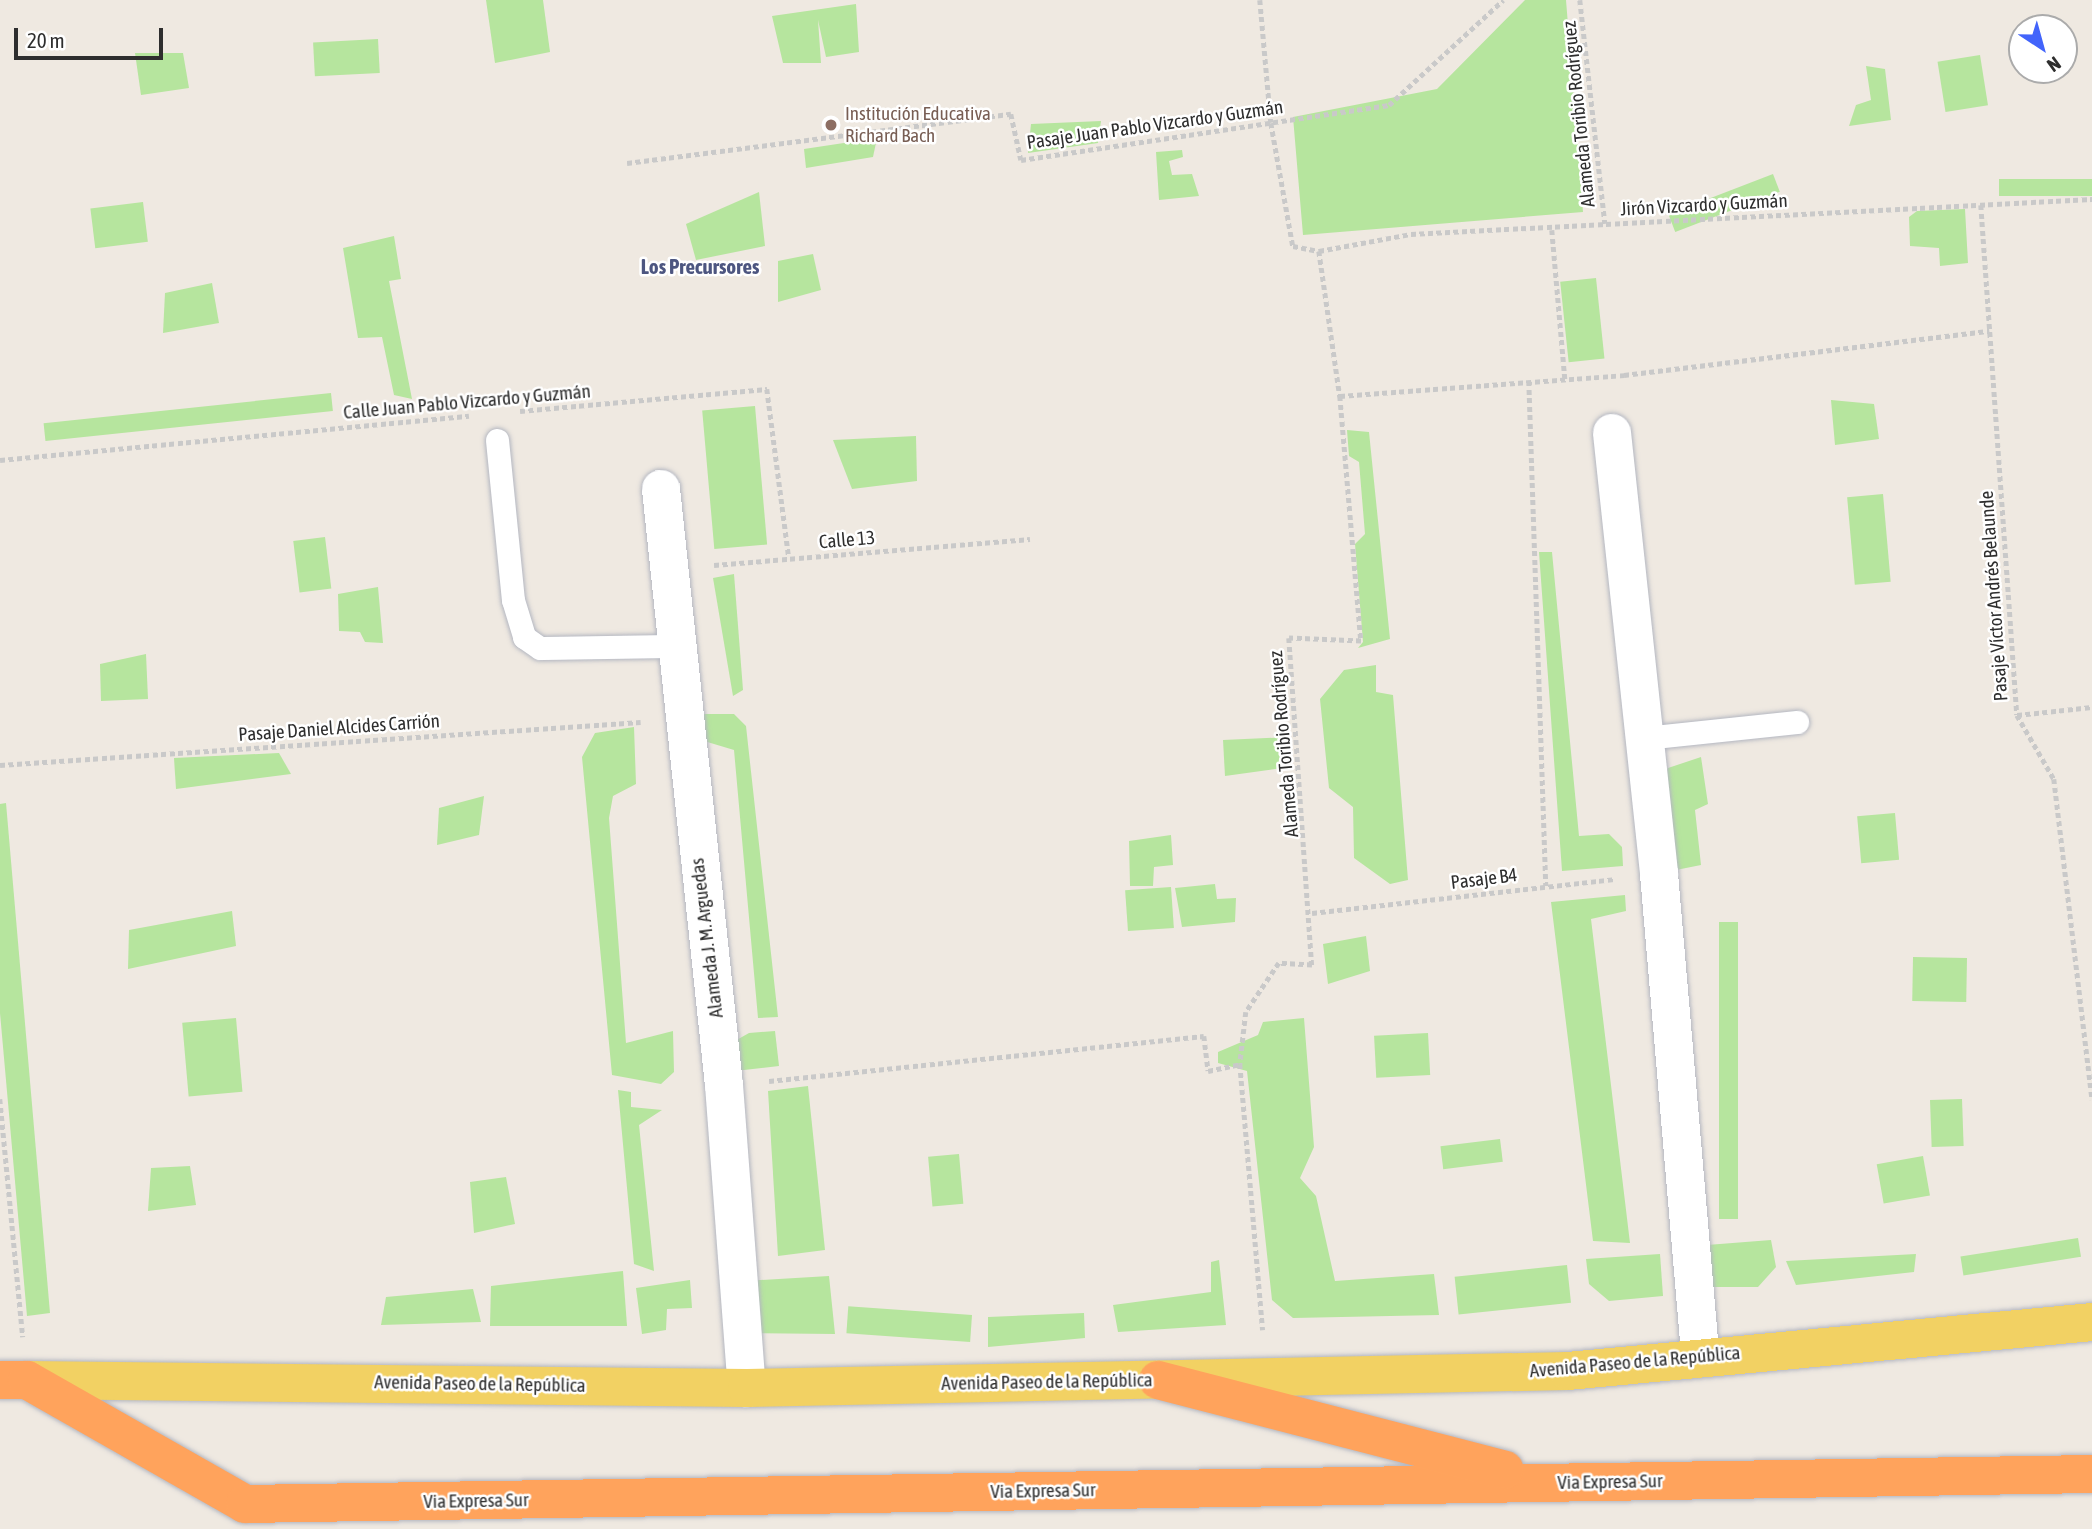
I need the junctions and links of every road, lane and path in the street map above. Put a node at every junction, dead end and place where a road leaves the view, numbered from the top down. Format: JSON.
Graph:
{"nodes":[{"id":1,"x":1260,"y":0,"type":"edge"},
{"id":2,"x":1503,"y":0,"type":"edge"},
{"id":3,"x":1580,"y":0,"type":"edge"},
{"id":4,"x":1271,"y":123,"type":"junction"},
{"id":5,"x":627,"y":163,"type":"dead end"},
{"id":6,"x":2092,"y":199,"type":"edge"},
{"id":7,"x":1981,"y":205,"type":"junction"},
{"id":8,"x":1605,"y":224,"type":"junction"},
{"id":9,"x":1552,"y":230,"type":"junction"},
{"id":10,"x":1319,"y":251,"type":"junction"},
{"id":11,"x":1989,"y":331,"type":"junction"},
{"id":12,"x":1565,"y":379,"type":"junction"},
{"id":13,"x":1529,"y":381,"type":"junction"},
{"id":14,"x":1340,"y":396,"type":"junction"},
{"id":15,"x":504,"y":413,"type":"dead end"},
{"id":16,"x":477,"y":415,"type":"dead end"},
{"id":17,"x":1612,"y":433,"type":"dead end"},
{"id":18,"x":497,"y":440,"type":"dead end"},
{"id":19,"x":0,"y":460,"type":"edge"},
{"id":20,"x":661,"y":489,"type":"dead end"},
{"id":21,"x":1030,"y":539,"type":"dead end"},
{"id":22,"x":789,"y":558,"type":"junction"},
{"id":23,"x":667,"y":569,"type":"junction"},
{"id":24,"x":674,"y":646,"type":"junction"},
{"id":25,"x":2092,"y":707,"type":"edge"},
{"id":26,"x":2017,"y":715,"type":"junction"},
{"id":27,"x":681,"y":720,"type":"junction"},
{"id":28,"x":1797,"y":722,"type":"dead end"},
{"id":29,"x":1644,"y":738,"type":"junction"},
{"id":30,"x":0,"y":765,"type":"edge"},
{"id":31,"x":1659,"y":874,"type":"junction"},
{"id":32,"x":1546,"y":886,"type":"junction"},
{"id":33,"x":1312,"y":913,"type":"junction"},
{"id":34,"x":1240,"y":1063,"type":"junction"},
{"id":35,"x":724,"y":1085,"type":"junction"},
{"id":36,"x":0,"y":1099,"type":"edge"},
{"id":37,"x":2092,"y":1100,"type":"edge"},
{"id":38,"x":2092,"y":1322,"type":"edge"},
{"id":39,"x":1263,"y":1330,"type":"dead end"},
{"id":40,"x":1700,"y":1356,"type":"junction"},
{"id":41,"x":14,"y":1380,"type":"edge"},
{"id":42,"x":1158,"y":1380,"type":"junction"},
{"id":43,"x":747,"y":1388,"type":"junction"},
{"id":44,"x":2092,"y":1474,"type":"edge"},
{"id":45,"x":1558,"y":1483,"type":"junction"}],
"edges":[{"from":1,"to":4,"type":"path"},
{"from":2,"to":4,"type":"path","name":"Pasaje Juan Pablo Vizcardo y Guzmán"},
{"from":3,"to":8,"type":"path","name":"Alameda Toribio Rodríguez"},
{"from":4,"to":5,"type":"path","name":"Pasaje Juan Pablo Vizcardo y Guzmán"},
{"from":4,"to":10,"type":"path"},
{"from":6,"to":7,"type":"path","name":"Jirón Vizcardo y Guzmán"},
{"from":7,"to":8,"type":"path","name":"Jirón Vizcardo y Guzmán"},
{"from":7,"to":11,"type":"path","name":"Pasaje Víctor Andrés Belaunde"},
{"from":8,"to":9,"type":"path","name":"Jirón Vizcardo y Guzmán"},
{"from":9,"to":10,"type":"path","name":"Jirón Vizcardo y Guzmán"},
{"from":9,"to":12,"type":"path"},
{"from":10,"to":14,"type":"path","name":"Alameda Toribio Rodríguez"},
{"from":11,"to":12,"type":"path"},
{"from":11,"to":26,"type":"path","name":"Pasaje Víctor Andrés Belaunde"},
{"from":12,"to":13,"type":"path"},
{"from":13,"to":14,"type":"path"},
{"from":13,"to":32,"type":"path"},
{"from":14,"to":33,"type":"path","name":"Alameda Toribio Rodríguez"},
{"from":15,"to":22,"type":"path","name":"Calle Juan Pablo Vizcardo y Guzmán"},
{"from":16,"to":19,"type":"path","name":"Calle Juan Pablo Vizcardo y Guzmán"},
{"from":17,"to":29,"type":"street"},
{"from":18,"to":24,"type":"lane"},
{"from":20,"to":23,"type":"street","name":"Alameda J. M. Arguedas"},
{"from":21,"to":22,"type":"path","name":"Calle 13"},
{"from":22,"to":23,"type":"path","name":"Calle 13"},
{"from":23,"to":24,"type":"street","name":"Alameda J. M. Arguedas"},
{"from":24,"to":27,"type":"street","name":"Alameda J. M. Arguedas"},
{"from":25,"to":26,"type":"path"},
{"from":26,"to":37,"type":"path","name":"Pasaje Víctor Andrés Belaunde"},
{"from":27,"to":30,"type":"path","name":"Pasaje Daniel Alcides Carrión"},
{"from":27,"to":35,"type":"street","name":"Alameda J. M. Arguedas"},
{"from":28,"to":29,"type":"lane"},
{"from":29,"to":31,"type":"street"},
{"from":31,"to":32,"type":"path","name":"Pasaje B4"},
{"from":31,"to":40,"type":"street"},
{"from":32,"to":33,"type":"path","name":"Pasaje B4"},
{"from":33,"to":34,"type":"path","name":"Alameda Toribio Rodríguez"},
{"from":34,"to":35,"type":"path"},
{"from":34,"to":39,"type":"path","name":"Alameda Toribio Rodríguez"},
{"from":35,"to":43,"type":"street","name":"Alameda J. M. Arguedas"},
{"from":36,"to":41,"type":"path"},
{"from":38,"to":40,"type":"main road","name":"Avenida Paseo de la República"},
{"from":40,"to":42,"type":"main road","name":"Avenida Paseo de la República"},
{"from":41,"to":43,"type":"main road","name":"Avenida Paseo de la República"},
{"from":41,"to":45,"type":"highway","name":"Via Expresa Sur"},
{"from":42,"to":43,"type":"main road","name":"Avenida Paseo de la República"},
{"from":42,"to":45,"type":"highway"},
{"from":44,"to":45,"type":"highway","name":"Via Expresa Sur"}]}
